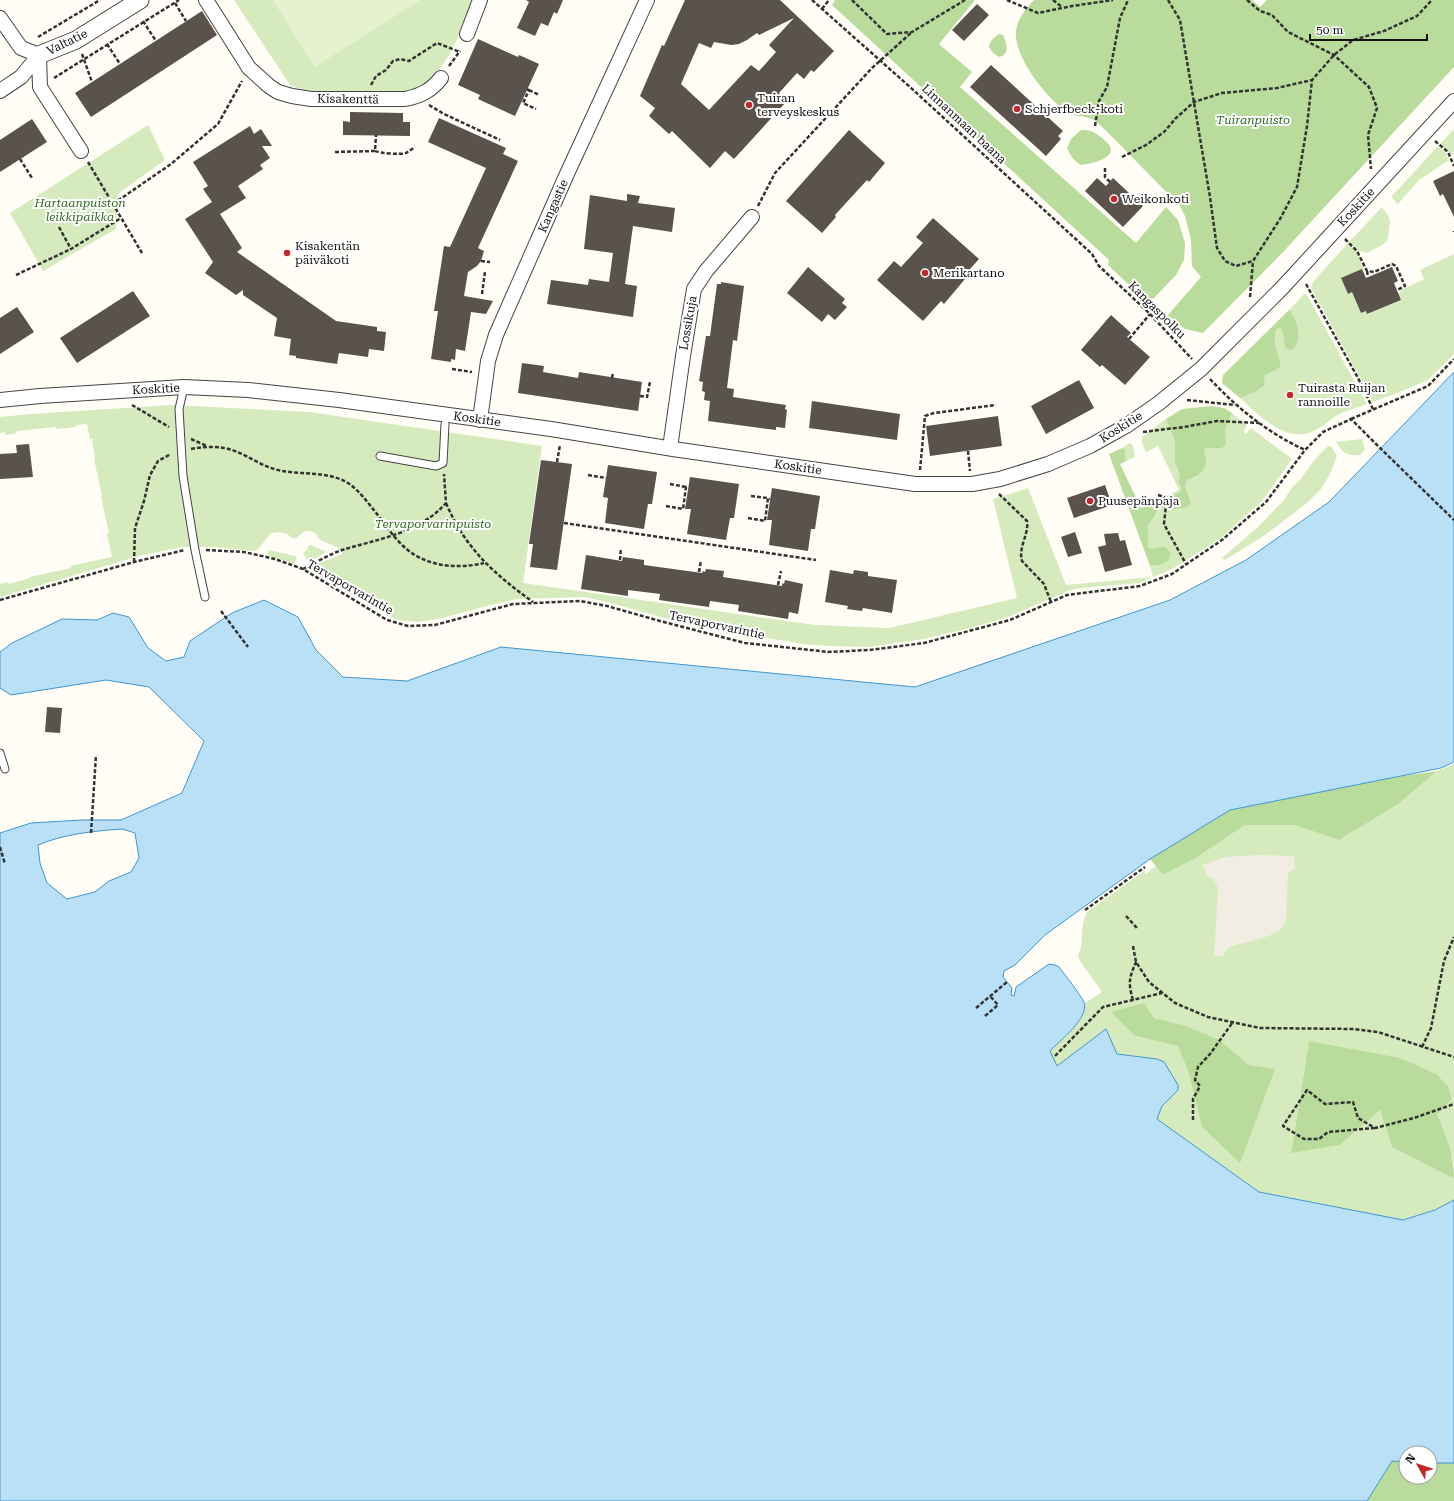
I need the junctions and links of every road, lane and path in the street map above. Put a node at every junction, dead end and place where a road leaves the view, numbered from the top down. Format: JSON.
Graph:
{"nodes":[{"id":1,"x":100,"y":0,"type":"edge"},
{"id":2,"x":206,"y":0,"type":"edge"},
{"id":3,"x":480,"y":0,"type":"edge"},
{"id":4,"x":647,"y":0,"type":"edge"},
{"id":5,"x":812,"y":0,"type":"edge"},
{"id":6,"x":829,"y":0,"type":"edge"},
{"id":7,"x":852,"y":0,"type":"edge"},
{"id":8,"x":965,"y":0,"type":"edge"},
{"id":9,"x":1007,"y":0,"type":"edge"},
{"id":10,"x":1053,"y":0,"type":"edge"},
{"id":11,"x":1112,"y":0,"type":"edge"},
{"id":12,"x":1128,"y":0,"type":"edge"},
{"id":13,"x":1168,"y":0,"type":"edge"},
{"id":14,"x":1247,"y":0,"type":"edge"},
{"id":15,"x":1432,"y":0,"type":"edge"},
{"id":16,"x":174,"y":3,"type":"dead end"},
{"id":17,"x":140,"y":8,"type":"edge"},
{"id":18,"x":1063,"y":8,"type":"junction"},
{"id":19,"x":822,"y":9,"type":"junction"},
{"id":20,"x":0,"y":18,"type":"edge"},
{"id":21,"x":186,"y":21,"type":"dead end"},
{"id":22,"x":912,"y":32,"type":"junction"},
{"id":23,"x":467,"y":34,"type":"joint"},
{"id":24,"x":156,"y":41,"type":"dead end"},
{"id":25,"x":107,"y":44,"type":"dead end"},
{"id":26,"x":21,"y":48,"type":"junction"},
{"id":27,"x":460,"y":52,"type":"junction"},
{"id":28,"x":1334,"y":55,"type":"junction"},
{"id":29,"x":39,"y":56,"type":"junction"},
{"id":30,"x":84,"y":59,"type":"dead end"},
{"id":31,"x":879,"y":60,"type":"junction"},
{"id":32,"x":120,"y":64,"type":"dead end"},
{"id":33,"x":249,"y":68,"type":"junction"},
{"id":34,"x":441,"y":78,"type":"joint"},
{"id":35,"x":1312,"y":80,"type":"junction"},
{"id":36,"x":92,"y":82,"type":"dead end"},
{"id":37,"x":0,"y":91,"type":"edge"},
{"id":38,"x":539,"y":95,"type":"dead end"},
{"id":39,"x":415,"y":97,"type":"junction"},
{"id":40,"x":371,"y":100,"type":"junction"},
{"id":41,"x":1454,"y":101,"type":"edge"},
{"id":42,"x":1194,"y":102,"type":"junction"},
{"id":43,"x":536,"y":109,"type":"dead end"},
{"id":44,"x":1095,"y":126,"type":"dead end"},
{"id":45,"x":376,"y":135,"type":"dead end"},
{"id":46,"x":500,"y":140,"type":"dead end"},
{"id":47,"x":1434,"y":141,"type":"dead end"},
{"id":48,"x":415,"y":147,"type":"dead end"},
{"id":49,"x":81,"y":151,"type":"joint"},
{"id":50,"x":376,"y":151,"type":"junction"},
{"id":51,"x":335,"y":152,"type":"dead end"},
{"id":52,"x":1122,"y":156,"type":"dead end"},
{"id":53,"x":20,"y":159,"type":"dead end"},
{"id":54,"x":1454,"y":166,"type":"edge"},
{"id":55,"x":1105,"y":168,"type":"dead end"},
{"id":56,"x":1371,"y":168,"type":"dead end"},
{"id":57,"x":32,"y":178,"type":"dead end"},
{"id":58,"x":1110,"y":182,"type":"dead end"},
{"id":59,"x":113,"y":204,"type":"junction"},
{"id":60,"x":752,"y":217,"type":"joint"},
{"id":61,"x":122,"y":218,"type":"junction"},
{"id":62,"x":59,"y":227,"type":"dead end"},
{"id":63,"x":1344,"y":239,"type":"dead end"},
{"id":64,"x":71,"y":248,"type":"junction"},
{"id":65,"x":142,"y":252,"type":"dead end"},
{"id":66,"x":481,"y":261,"type":"dead end"},
{"id":67,"x":1253,"y":261,"type":"junction"},
{"id":68,"x":490,"y":262,"type":"dead end"},
{"id":69,"x":1098,"y":266,"type":"joint"},
{"id":70,"x":1367,"y":271,"type":"junction"},
{"id":71,"x":485,"y":272,"type":"dead end"},
{"id":72,"x":16,"y":275,"type":"dead end"},
{"id":73,"x":1368,"y":277,"type":"dead end"},
{"id":74,"x":1305,"y":283,"type":"dead end"},
{"id":75,"x":1397,"y":290,"type":"dead end"},
{"id":76,"x":482,"y":294,"type":"dead end"},
{"id":77,"x":1250,"y":297,"type":"dead end"},
{"id":78,"x":1150,"y":314,"type":"junction"},
{"id":79,"x":1129,"y":339,"type":"dead end"},
{"id":80,"x":1454,"y":359,"type":"edge"},
{"id":81,"x":452,"y":369,"type":"dead end"},
{"id":82,"x":1201,"y":369,"type":"junction"},
{"id":83,"x":474,"y":372,"type":"dead end"},
{"id":84,"x":613,"y":373,"type":"dead end"},
{"id":85,"x":612,"y":378,"type":"dead end"},
{"id":86,"x":650,"y":382,"type":"dead end"},
{"id":87,"x":184,"y":387,"type":"junction"},
{"id":88,"x":640,"y":396,"type":"dead end"},
{"id":89,"x":0,"y":400,"type":"edge"},
{"id":90,"x":1187,"y":400,"type":"dead end"},
{"id":91,"x":996,"y":405,"type":"dead end"},
{"id":92,"x":1235,"y":405,"type":"junction"},
{"id":93,"x":1373,"y":409,"type":"junction"},
{"id":94,"x":1351,"y":418,"type":"junction"},
{"id":95,"x":480,"y":420,"type":"junction"},
{"id":96,"x":1260,"y":423,"type":"junction"},
{"id":97,"x":445,"y":424,"type":"dead end"},
{"id":98,"x":1142,"y":432,"type":"dead end"},
{"id":99,"x":560,"y":445,"type":"dead end"},
{"id":100,"x":670,"y":448,"type":"junction"},
{"id":101,"x":181,"y":450,"type":"junction"},
{"id":102,"x":1305,"y":450,"type":"junction"},
{"id":103,"x":968,"y":451,"type":"dead end"},
{"id":104,"x":380,"y":456,"type":"dead end"},
{"id":105,"x":443,"y":462,"type":"junction"},
{"id":106,"x":557,"y":462,"type":"dead end"},
{"id":107,"x":920,"y":471,"type":"dead end"},
{"id":108,"x":970,"y":471,"type":"dead end"},
{"id":109,"x":588,"y":475,"type":"dead end"},
{"id":110,"x":606,"y":478,"type":"dead end"},
{"id":111,"x":670,"y":484,"type":"dead end"},
{"id":112,"x":999,"y":494,"type":"dead end"},
{"id":113,"x":1158,"y":495,"type":"dead end"},
{"id":114,"x":751,"y":496,"type":"dead end"},
{"id":115,"x":446,"y":503,"type":"junction"},
{"id":116,"x":666,"y":506,"type":"dead end"},
{"id":117,"x":748,"y":518,"type":"dead end"},
{"id":118,"x":1454,"y":520,"type":"edge"},
{"id":119,"x":564,"y":522,"type":"dead end"},
{"id":120,"x":394,"y":536,"type":"junction"},
{"id":121,"x":622,"y":548,"type":"dead end"},
{"id":122,"x":195,"y":550,"type":"junction"},
{"id":123,"x":620,"y":560,"type":"dead end"},
{"id":124,"x":701,"y":560,"type":"dead end"},
{"id":125,"x":816,"y":560,"type":"dead end"},
{"id":126,"x":134,"y":562,"type":"junction"},
{"id":127,"x":484,"y":563,"type":"junction"},
{"id":128,"x":1186,"y":564,"type":"junction"},
{"id":129,"x":303,"y":569,"type":"junction"},
{"id":130,"x":781,"y":571,"type":"dead end"},
{"id":131,"x":699,"y":572,"type":"dead end"},
{"id":132,"x":778,"y":585,"type":"dead end"},
{"id":133,"x":205,"y":597,"type":"dead end"},
{"id":134,"x":0,"y":600,"type":"edge"},
{"id":135,"x":1051,"y":602,"type":"junction"},
{"id":136,"x":533,"y":603,"type":"junction"},
{"id":137,"x":221,"y":610,"type":"dead end"},
{"id":138,"x":248,"y":647,"type":"dead end"},
{"id":139,"x":0,"y":753,"type":"edge"},
{"id":140,"x":96,"y":755,"type":"dead end"},
{"id":141,"x":5,"y":769,"type":"dead end"},
{"id":142,"x":91,"y":833,"type":"dead end"},
{"id":143,"x":0,"y":847,"type":"edge"},
{"id":144,"x":5,"y":864,"type":"dead end"},
{"id":145,"x":1144,"y":867,"type":"dead end"},
{"id":146,"x":1086,"y":910,"type":"dead end"},
{"id":147,"x":1126,"y":916,"type":"dead end"},
{"id":148,"x":1137,"y":928,"type":"dead end"},
{"id":149,"x":1454,"y":938,"type":"edge"},
{"id":150,"x":1133,"y":946,"type":"dead end"},
{"id":151,"x":1136,"y":962,"type":"junction"},
{"id":152,"x":1007,"y":982,"type":"dead end"},
{"id":153,"x":1163,"y":993,"type":"junction"},
{"id":154,"x":990,"y":996,"type":"junction"},
{"id":155,"x":1133,"y":1000,"type":"junction"},
{"id":156,"x":976,"y":1008,"type":"dead end"},
{"id":157,"x":985,"y":1016,"type":"dead end"},
{"id":158,"x":1233,"y":1022,"type":"junction"},
{"id":159,"x":1422,"y":1047,"type":"junction"},
{"id":160,"x":1055,"y":1056,"type":"dead end"},
{"id":161,"x":1454,"y":1057,"type":"edge"},
{"id":162,"x":1454,"y":1104,"type":"edge"},
{"id":163,"x":1193,"y":1120,"type":"dead end"},
{"id":164,"x":1375,"y":1128,"type":"junction"}],
"edges":[{"from":1,"to":26,"type":"path"},
{"from":2,"to":33,"type":"street","name":"Kisakenttä"},
{"from":3,"to":23,"type":"street"},
{"from":4,"to":95,"type":"street","name":"Kangastie"},
{"from":5,"to":19,"type":"path","name":"Linnanmaan baana"},
{"from":6,"to":19,"type":"path"},
{"from":7,"to":22,"type":"path"},
{"from":8,"to":22,"type":"path"},
{"from":9,"to":18,"type":"path"},
{"from":10,"to":18,"type":"path"},
{"from":11,"to":18,"type":"path"},
{"from":12,"to":44,"type":"path"},
{"from":13,"to":42,"type":"path"},
{"from":14,"to":28,"type":"path"},
{"from":15,"to":28,"type":"path"},
{"from":16,"to":21,"type":"path"},
{"from":17,"to":24,"type":"path"},
{"from":17,"to":29,"type":"street","name":"Valtatie"},
{"from":19,"to":31,"type":"path","name":"Linnanmaan baana"},
{"from":20,"to":26,"type":"street"},
{"from":22,"to":31,"type":"path"},
{"from":23,"to":27,"type":"path"},
{"from":25,"to":32,"type":"path"},
{"from":26,"to":29,"type":"street"},
{"from":27,"to":34,"type":"path"},
{"from":27,"to":40,"type":"path"},
{"from":28,"to":35,"type":"path"},
{"from":28,"to":56,"type":"path"},
{"from":29,"to":37,"type":"street","name":"Valtatie"},
{"from":29,"to":49,"type":"street"},
{"from":30,"to":36,"type":"path"},
{"from":31,"to":60,"type":"path"},
{"from":31,"to":69,"type":"path","name":"Linnanmaan baana"},
{"from":33,"to":40,"type":"street","name":"Kisakenttä"},
{"from":33,"to":59,"type":"path"},
{"from":34,"to":39,"type":"street","name":"Kisakenttä"},
{"from":35,"to":42,"type":"path"},
{"from":35,"to":67,"type":"path"},
{"from":38,"to":43,"type":"path"},
{"from":39,"to":40,"type":"street","name":"Kisakenttä"},
{"from":39,"to":46,"type":"path"},
{"from":41,"to":82,"type":"street","name":"Koskitie"},
{"from":42,"to":52,"type":"path"},
{"from":42,"to":67,"type":"path"},
{"from":45,"to":50,"type":"path"},
{"from":47,"to":54,"type":"path"},
{"from":48,"to":50,"type":"path"},
{"from":49,"to":59,"type":"path"},
{"from":50,"to":51,"type":"path"},
{"from":53,"to":57,"type":"path"},
{"from":55,"to":58,"type":"path"},
{"from":59,"to":61,"type":"path"},
{"from":60,"to":100,"type":"street","name":"Lossikuja"},
{"from":61,"to":64,"type":"path"},
{"from":61,"to":65,"type":"path"},
{"from":62,"to":64,"type":"path"},
{"from":63,"to":70,"type":"path"},
{"from":64,"to":72,"type":"path"},
{"from":66,"to":68,"type":"path"},
{"from":67,"to":77,"type":"path"},
{"from":69,"to":78,"type":"path","name":"Kangaspolku"},
{"from":70,"to":73,"type":"path"},
{"from":70,"to":75,"type":"path"},
{"from":71,"to":76,"type":"path"},
{"from":74,"to":93,"type":"path"},
{"from":78,"to":79,"type":"path"},
{"from":78,"to":82,"type":"path","name":"Kangaspolku"},
{"from":80,"to":93,"type":"path","name":"Tervaporvarintie"},
{"from":81,"to":83,"type":"path"},
{"from":82,"to":92,"type":"path"},
{"from":82,"to":100,"type":"street","name":"Koskitie"},
{"from":84,"to":85,"type":"path"},
{"from":86,"to":88,"type":"path"},
{"from":87,"to":89,"type":"street","name":"Koskitie"},
{"from":87,"to":95,"type":"street","name":"Koskitie"},
{"from":87,"to":101,"type":"lane"},
{"from":90,"to":92,"type":"path"},
{"from":91,"to":107,"type":"path"},
{"from":92,"to":96,"type":"path"},
{"from":93,"to":94,"type":"path","name":"Tervaporvarintie"},
{"from":94,"to":102,"type":"path","name":"Tervaporvarintie"},
{"from":94,"to":118,"type":"path"},
{"from":95,"to":100,"type":"street","name":"Koskitie"},
{"from":96,"to":98,"type":"path"},
{"from":96,"to":102,"type":"path"},
{"from":97,"to":105,"type":"lane"},
{"from":99,"to":106,"type":"path"},
{"from":101,"to":120,"type":"path"},
{"from":101,"to":122,"type":"lane"},
{"from":101,"to":126,"type":"path"},
{"from":102,"to":128,"type":"path","name":"Tervaporvarintie"},
{"from":103,"to":108,"type":"path"},
{"from":104,"to":105,"type":"lane"},
{"from":105,"to":115,"type":"path"},
{"from":109,"to":110,"type":"path"},
{"from":111,"to":116,"type":"path"},
{"from":112,"to":135,"type":"path"},
{"from":113,"to":128,"type":"path"},
{"from":114,"to":117,"type":"path"},
{"from":115,"to":120,"type":"path"},
{"from":115,"to":127,"type":"path"},
{"from":119,"to":125,"type":"path"},
{"from":120,"to":127,"type":"path"},
{"from":120,"to":129,"type":"path"},
{"from":121,"to":123,"type":"path"},
{"from":122,"to":126,"type":"path","name":"Tervaporvarintie"},
{"from":122,"to":129,"type":"path","name":"Tervaporvarintie"},
{"from":122,"to":133,"type":"lane"},
{"from":124,"to":131,"type":"path"},
{"from":126,"to":134,"type":"path","name":"Tervaporvarintie"},
{"from":127,"to":136,"type":"path"},
{"from":128,"to":135,"type":"path","name":"Tervaporvarintie"},
{"from":129,"to":136,"type":"path","name":"Tervaporvarintie"},
{"from":130,"to":132,"type":"path"},
{"from":135,"to":136,"type":"path","name":"Tervaporvarintie"},
{"from":137,"to":138,"type":"path"},
{"from":139,"to":141,"type":"lane"},
{"from":140,"to":142,"type":"path"},
{"from":143,"to":144,"type":"path"},
{"from":145,"to":146,"type":"path"},
{"from":147,"to":148,"type":"path"},
{"from":149,"to":159,"type":"path"},
{"from":150,"to":151,"type":"path"},
{"from":151,"to":153,"type":"path"},
{"from":151,"to":155,"type":"path"},
{"from":152,"to":154,"type":"path"},
{"from":153,"to":155,"type":"path"},
{"from":153,"to":158,"type":"path"},
{"from":154,"to":156,"type":"path"},
{"from":154,"to":157,"type":"path"},
{"from":155,"to":160,"type":"path"},
{"from":158,"to":159,"type":"path"},
{"from":158,"to":163,"type":"path"},
{"from":159,"to":161,"type":"path"},
{"from":162,"to":164,"type":"path"},
{"from":164,"to":164,"type":"path"}]}
